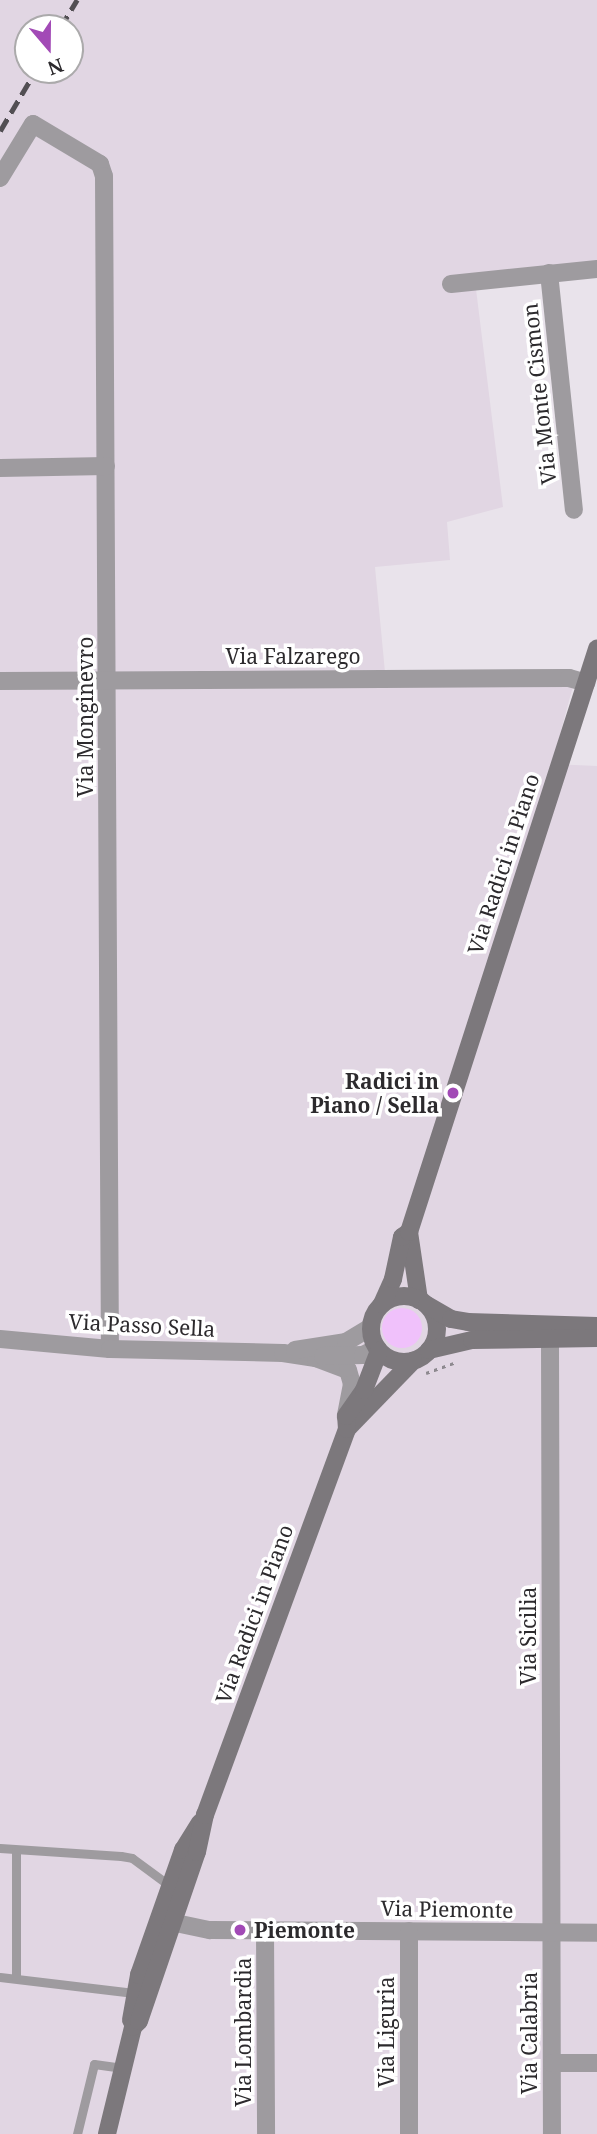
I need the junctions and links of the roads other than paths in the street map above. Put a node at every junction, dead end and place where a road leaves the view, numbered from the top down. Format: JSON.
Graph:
{"nodes":[{"id":1,"x":0,"y":178,"type":"edge"},
{"id":2,"x":597,"y":270,"type":"edge"},
{"id":3,"x":549,"y":273,"type":"junction"},
{"id":4,"x":452,"y":284,"type":"dead end"},
{"id":5,"x":106,"y":466,"type":"junction"},
{"id":6,"x":0,"y":468,"type":"edge"},
{"id":7,"x":573,"y":510,"type":"dead end"},
{"id":8,"x":597,"y":649,"type":"edge"},
{"id":9,"x":108,"y":680,"type":"junction"},
{"id":10,"x":0,"y":681,"type":"edge"},
{"id":11,"x":586,"y":683,"type":"junction"},
{"id":12,"x":409,"y":1232,"type":"junction"},
{"id":13,"x":423,"y":1302,"type":"junction"},
{"id":14,"x":382,"y":1304,"type":"junction"},
{"id":15,"x":597,"y":1326,"type":"edge"},
{"id":16,"x":371,"y":1327,"type":"junction"},
{"id":17,"x":597,"y":1338,"type":"edge"},
{"id":18,"x":0,"y":1339,"type":"edge"},
{"id":19,"x":550,"y":1339,"type":"junction"},
{"id":20,"x":110,"y":1349,"type":"junction"},
{"id":21,"x":378,"y":1350,"type":"junction"},
{"id":22,"x":429,"y":1350,"type":"junction"},
{"id":23,"x":282,"y":1353,"type":"junction"},
{"id":24,"x":316,"y":1358,"type":"junction"},
{"id":25,"x":417,"y":1368,"type":"junction"},
{"id":26,"x":346,"y":1423,"type":"junction"},
{"id":27,"x":205,"y":1815,"type":"junction"},
{"id":28,"x":0,"y":1848,"type":"edge"},
{"id":29,"x":16,"y":1850,"type":"junction"},
{"id":30,"x":180,"y":1857,"type":"junction"},
{"id":31,"x":170,"y":1886,"type":"junction"},
{"id":32,"x":172,"y":1922,"type":"junction"},
{"id":33,"x":265,"y":1930,"type":"junction"},
{"id":34,"x":409,"y":1931,"type":"junction"},
{"id":35,"x":552,"y":1933,"type":"junction"},
{"id":36,"x":597,"y":1933,"type":"edge"},
{"id":37,"x":144,"y":1959,"type":"junction"},
{"id":38,"x":0,"y":1977,"type":"edge"},
{"id":39,"x":16,"y":1978,"type":"junction"},
{"id":40,"x":134,"y":1993,"type":"junction"},
{"id":41,"x":133,"y":2027,"type":"junction"},
{"id":42,"x":552,"y":2063,"type":"junction"},
{"id":43,"x":597,"y":2063,"type":"edge"},
{"id":44,"x":123,"y":2068,"type":"junction"},
{"id":45,"x":77,"y":2134,"type":"edge"},
{"id":46,"x":107,"y":2134,"type":"edge"},
{"id":47,"x":266,"y":2134,"type":"edge"},
{"id":48,"x":409,"y":2134,"type":"edge"},
{"id":49,"x":552,"y":2134,"type":"edge"}],
"edges":[{"from":1,"to":5,"type":"street","name":"Via Monginevro"},
{"from":2,"to":3,"type":"street"},
{"from":3,"to":4,"type":"street"},
{"from":3,"to":7,"type":"street","name":"Via Monte Cismon"},
{"from":5,"to":6,"type":"street"},
{"from":5,"to":9,"type":"street","name":"Via Monginevro"},
{"from":8,"to":11,"type":"street","name":"Via Radici in Piano"},
{"from":9,"to":10,"type":"street","name":"Via Falzarego"},
{"from":9,"to":11,"type":"street","name":"Via Falzarego"},
{"from":9,"to":20,"type":"street","name":"Via Monginevro"},
{"from":11,"to":12,"type":"street","name":"Via Radici in Piano"},
{"from":12,"to":13,"type":"street"},
{"from":12,"to":14,"type":"street","name":"Via Radici in Piano"},
{"from":13,"to":14,"type":"street"},
{"from":13,"to":15,"type":"street"},
{"from":13,"to":22,"type":"street"},
{"from":14,"to":16,"type":"street"},
{"from":16,"to":21,"type":"street"},
{"from":16,"to":23,"type":"street","name":"Via Passo Sella"},
{"from":17,"to":19,"type":"street"},
{"from":18,"to":20,"type":"street","name":"Via Passo Sella"},
{"from":19,"to":22,"type":"street"},
{"from":19,"to":35,"type":"street","name":"Via Sicilia"},
{"from":20,"to":23,"type":"street","name":"Via Passo Sella"},
{"from":21,"to":24,"type":"street","name":"Via Passo Sella"},
{"from":21,"to":25,"type":"street"},
{"from":21,"to":26,"type":"street"},
{"from":22,"to":25,"type":"street"},
{"from":23,"to":24,"type":"street","name":"Via Passo Sella"},
{"from":24,"to":26,"type":"street","name":"Via Passo Sella"},
{"from":25,"to":26,"type":"street"},
{"from":26,"to":27,"type":"street","name":"Via Radici in Piano"},
{"from":27,"to":30,"type":"street"},
{"from":27,"to":32,"type":"street"},
{"from":28,"to":29,"type":"lane"},
{"from":29,"to":31,"type":"lane"},
{"from":29,"to":39,"type":"lane"},
{"from":30,"to":31,"type":"street"},
{"from":30,"to":32,"type":"street"},
{"from":31,"to":37,"type":"street"},
{"from":32,"to":33,"type":"street","name":"Via Piemonte"},
{"from":32,"to":37,"type":"street"},
{"from":32,"to":41,"type":"street"},
{"from":33,"to":34,"type":"street","name":"Via Piemonte"},
{"from":33,"to":47,"type":"street","name":"Via Lombardia"},
{"from":34,"to":35,"type":"street","name":"Via Piemonte"},
{"from":34,"to":48,"type":"street","name":"Via Liguria"},
{"from":35,"to":36,"type":"street","name":"Via Piemonte"},
{"from":35,"to":42,"type":"street","name":"Via Calabria"},
{"from":37,"to":40,"type":"street"},
{"from":38,"to":39,"type":"lane"},
{"from":39,"to":40,"type":"lane"},
{"from":40,"to":41,"type":"street"},
{"from":41,"to":44,"type":"street"},
{"from":42,"to":43,"type":"street"},
{"from":42,"to":49,"type":"street","name":"Via Calabria"},
{"from":44,"to":45,"type":"lane"},
{"from":44,"to":46,"type":"street"}]}
